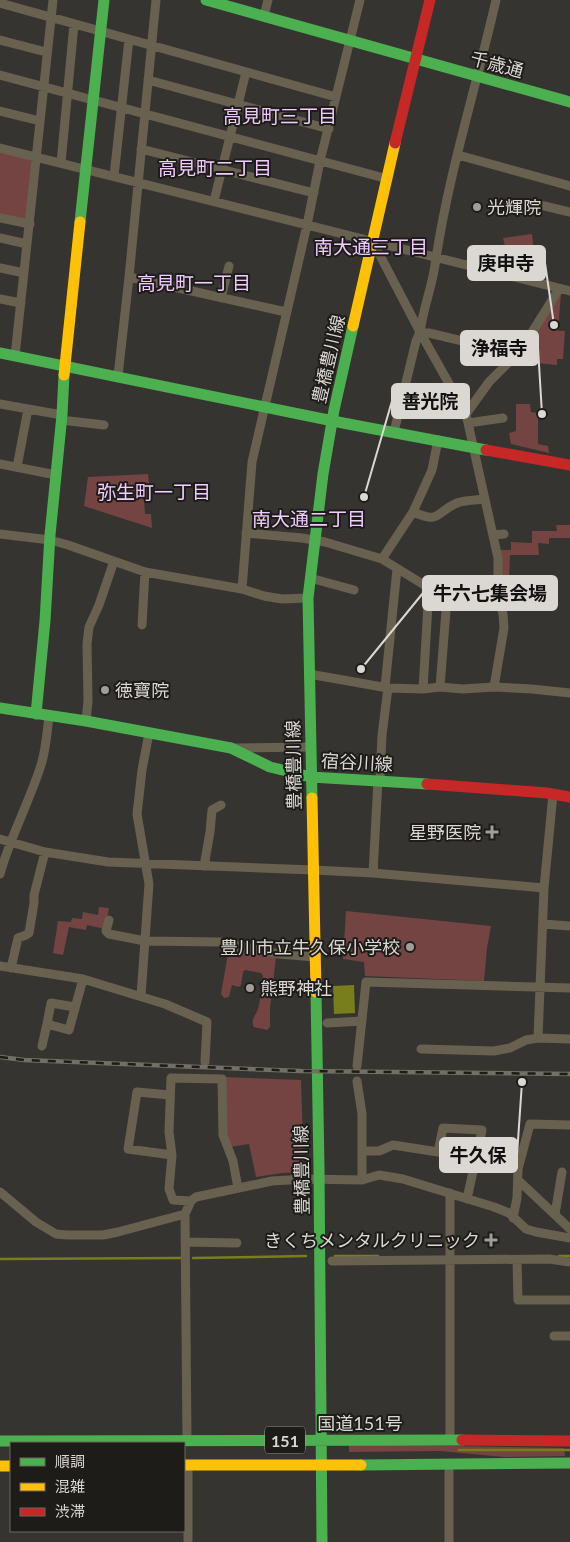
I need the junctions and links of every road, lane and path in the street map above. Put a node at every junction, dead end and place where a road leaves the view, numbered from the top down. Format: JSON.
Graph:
{"nodes":[{"id":1,"x":53,"y":0,"type":"edge"},
{"id":2,"x":104,"y":0,"type":"edge"},
{"id":3,"x":156,"y":0,"type":"edge"},
{"id":4,"x":206,"y":0,"type":"edge"},
{"id":5,"x":268,"y":0,"type":"edge"},
{"id":6,"x":360,"y":0,"type":"edge"},
{"id":7,"x":430,"y":0,"type":"edge"},
{"id":8,"x":496,"y":0,"type":"edge"},
{"id":9,"x":0,"y":3,"type":"edge"},
{"id":10,"x":264,"y":16,"type":"junction"},
{"id":11,"x":50,"y":17,"type":"junction"},
{"id":12,"x":74,"y":24,"type":"junction"},
{"id":13,"x":100,"y":31,"type":"junction"},
{"id":14,"x":129,"y":39,"type":"junction"},
{"id":15,"x":0,"y":40,"type":"edge"},
{"id":16,"x":350,"y":40,"type":"junction"},
{"id":17,"x":151,"y":45,"type":"junction"},
{"id":18,"x":46,"y":52,"type":"junction"},
{"id":19,"x":416,"y":59,"type":"junction"},
{"id":20,"x":246,"y":72,"type":"junction"},
{"id":21,"x":0,"y":75,"type":"edge"},
{"id":22,"x":478,"y":77,"type":"junction"},
{"id":23,"x":148,"y":80,"type":"junction"},
{"id":24,"x":44,"y":87,"type":"junction"},
{"id":25,"x":68,"y":93,"type":"junction"},
{"id":26,"x":336,"y":97,"type":"junction"},
{"id":27,"x":94,"y":100,"type":"junction"},
{"id":28,"x":570,"y":102,"type":"edge"},
{"id":29,"x":237,"y":105,"type":"junction"},
{"id":30,"x":122,"y":108,"type":"junction"},
{"id":31,"x":0,"y":111,"type":"edge"},
{"id":32,"x":144,"y":114,"type":"junction"},
{"id":33,"x":40,"y":121,"type":"junction"},
{"id":34,"x":329,"y":129,"type":"junction"},
{"id":35,"x":229,"y":137,"type":"junction"},
{"id":36,"x":0,"y":148,"type":"edge"},
{"id":37,"x":141,"y":149,"type":"junction"},
{"id":38,"x":458,"y":155,"type":"junction"},
{"id":39,"x":36,"y":156,"type":"junction"},
{"id":40,"x":320,"y":161,"type":"junction"},
{"id":41,"x":61,"y":163,"type":"junction"},
{"id":42,"x":221,"y":169,"type":"junction"},
{"id":43,"x":86,"y":170,"type":"junction"},
{"id":44,"x":114,"y":176,"type":"junction"},
{"id":45,"x":388,"y":179,"type":"junction"},
{"id":46,"x":138,"y":182,"type":"junction"},
{"id":47,"x":570,"y":186,"type":"edge"},
{"id":48,"x":314,"y":193,"type":"junction"},
{"id":49,"x":214,"y":201,"type":"junction"},
{"id":50,"x":536,"y":204,"type":"dead end"},
{"id":51,"x":570,"y":212,"type":"edge"},
{"id":52,"x":0,"y":218,"type":"edge"},
{"id":53,"x":30,"y":224,"type":"junction"},
{"id":54,"x":307,"y":225,"type":"junction"},
{"id":55,"x":0,"y":238,"type":"edge"},
{"id":56,"x":373,"y":242,"type":"junction"},
{"id":57,"x":27,"y":244,"type":"junction"},
{"id":58,"x":435,"y":258,"type":"junction"},
{"id":59,"x":229,"y":266,"type":"dead end"},
{"id":60,"x":0,"y":268,"type":"edge"},
{"id":61,"x":24,"y":273,"type":"junction"},
{"id":62,"x":129,"y":277,"type":"junction"},
{"id":63,"x":567,"y":288,"type":"edge"},
{"id":64,"x":221,"y":298,"type":"junction"},
{"id":65,"x":0,"y":299,"type":"edge"},
{"id":66,"x":21,"y":303,"type":"junction"},
{"id":67,"x":286,"y":312,"type":"junction"},
{"id":68,"x":420,"y":332,"type":"junction"},
{"id":69,"x":0,"y":353,"type":"edge"},
{"id":70,"x":517,"y":354,"type":"junction"},
{"id":71,"x":16,"y":356,"type":"junction"},
{"id":72,"x":65,"y":366,"type":"junction"},
{"id":73,"x":118,"y":376,"type":"junction"},
{"id":74,"x":0,"y":404,"type":"edge"},
{"id":75,"x":265,"y":406,"type":"junction"},
{"id":76,"x":28,"y":409,"type":"junction"},
{"id":77,"x":62,"y":418,"type":"junction"},
{"id":78,"x":467,"y":418,"type":"junction"},
{"id":79,"x":503,"y":418,"type":"dead end"},
{"id":80,"x":332,"y":421,"type":"junction"},
{"id":81,"x":104,"y":425,"type":"dead end"},
{"id":82,"x":394,"y":432,"type":"junction"},
{"id":83,"x":438,"y":440,"type":"junction"},
{"id":84,"x":474,"y":447,"type":"junction"},
{"id":85,"x":0,"y":464,"type":"edge"},
{"id":86,"x":570,"y":465,"type":"edge"},
{"id":87,"x":17,"y":467,"type":"junction"},
{"id":88,"x":56,"y":475,"type":"junction"},
{"id":89,"x":485,"y":499,"type":"junction"},
{"id":90,"x":412,"y":512,"type":"junction"},
{"id":91,"x":246,"y":533,"type":"junction"},
{"id":92,"x":0,"y":534,"type":"edge"},
{"id":93,"x":504,"y":534,"type":"dead end"},
{"id":94,"x":493,"y":536,"type":"junction"},
{"id":95,"x":50,"y":540,"type":"junction"},
{"id":96,"x":314,"y":540,"type":"junction"},
{"id":97,"x":382,"y":559,"type":"junction"},
{"id":98,"x":114,"y":561,"type":"junction"},
{"id":99,"x":397,"y":569,"type":"junction"},
{"id":100,"x":145,"y":572,"type":"junction"},
{"id":101,"x":310,"y":578,"type":"junction"},
{"id":102,"x":429,"y":588,"type":"junction"},
{"id":103,"x":242,"y":589,"type":"junction"},
{"id":104,"x":354,"y":590,"type":"dead end"},
{"id":105,"x":308,"y":598,"type":"junction"},
{"id":106,"x":447,"y":598,"type":"junction"},
{"id":107,"x":498,"y":598,"type":"junction"},
{"id":108,"x":142,"y":625,"type":"dead end"},
{"id":109,"x":309,"y":674,"type":"junction"},
{"id":110,"x":494,"y":686,"type":"junction"},
{"id":111,"x":387,"y":688,"type":"junction"},
{"id":112,"x":440,"y":688,"type":"junction"},
{"id":113,"x":423,"y":689,"type":"junction"},
{"id":114,"x":570,"y":693,"type":"edge"},
{"id":115,"x":0,"y":708,"type":"edge"},
{"id":116,"x":36,"y":714,"type":"junction"},
{"id":117,"x":49,"y":716,"type":"junction"},
{"id":118,"x":86,"y":722,"type":"junction"},
{"id":119,"x":149,"y":733,"type":"junction"},
{"id":120,"x":311,"y":747,"type":"junction"},
{"id":121,"x":231,"y":748,"type":"junction"},
{"id":122,"x":311,"y":777,"type":"junction"},
{"id":123,"x":379,"y":780,"type":"junction"},
{"id":124,"x":553,"y":794,"type":"junction"},
{"id":125,"x":570,"y":796,"type":"edge"},
{"id":126,"x":222,"y":805,"type":"dead end"},
{"id":127,"x":0,"y":839,"type":"edge"},
{"id":128,"x":10,"y":842,"type":"junction"},
{"id":129,"x":45,"y":852,"type":"junction"},
{"id":130,"x":145,"y":864,"type":"junction"},
{"id":131,"x":204,"y":866,"type":"junction"},
{"id":132,"x":313,"y":870,"type":"junction"},
{"id":133,"x":373,"y":873,"type":"junction"},
{"id":134,"x":0,"y":874,"type":"edge"},
{"id":135,"x":544,"y":888,"type":"junction"},
{"id":136,"x":109,"y":920,"type":"dead end"},
{"id":137,"x":543,"y":924,"type":"junction"},
{"id":138,"x":570,"y":926,"type":"edge"},
{"id":139,"x":145,"y":941,"type":"junction"},
{"id":140,"x":315,"y":957,"type":"junction"},
{"id":141,"x":0,"y":966,"type":"edge"},
{"id":142,"x":11,"y":968,"type":"junction"},
{"id":143,"x":83,"y":979,"type":"junction"},
{"id":144,"x":540,"y":986,"type":"junction"},
{"id":145,"x":570,"y":988,"type":"edge"},
{"id":146,"x":141,"y":996,"type":"junction"},
{"id":147,"x":75,"y":1007,"type":"junction"},
{"id":148,"x":362,"y":1021,"type":"junction"},
{"id":149,"x":327,"y":1023,"type":"dead end"},
{"id":150,"x":47,"y":1024,"type":"junction"},
{"id":151,"x":538,"y":1038,"type":"junction"},
{"id":152,"x":570,"y":1039,"type":"edge"},
{"id":153,"x":42,"y":1046,"type":"dead end"},
{"id":154,"x":421,"y":1049,"type":"dead end"},
{"id":155,"x":204,"y":1062,"type":"dead end"},
{"id":156,"x":357,"y":1066,"type":"dead end"},
{"id":157,"x":358,"y":1081,"type":"dead end"},
{"id":158,"x":170,"y":1095,"type":"junction"},
{"id":159,"x":570,"y":1125,"type":"edge"},
{"id":160,"x":362,"y":1152,"type":"junction"},
{"id":161,"x":172,"y":1155,"type":"junction"},
{"id":162,"x":562,"y":1172,"type":"dead end"},
{"id":163,"x":319,"y":1179,"type":"junction"},
{"id":164,"x":362,"y":1180,"type":"junction"},
{"id":165,"x":518,"y":1180,"type":"junction"},
{"id":166,"x":238,"y":1188,"type":"junction"},
{"id":167,"x":0,"y":1192,"type":"edge"},
{"id":168,"x":450,"y":1193,"type":"junction"},
{"id":169,"x":467,"y":1199,"type":"junction"},
{"id":170,"x":191,"y":1201,"type":"junction"},
{"id":171,"x":185,"y":1214,"type":"junction"},
{"id":172,"x":555,"y":1214,"type":"junction"},
{"id":173,"x":513,"y":1218,"type":"junction"},
{"id":174,"x":570,"y":1229,"type":"edge"},
{"id":175,"x":570,"y":1238,"type":"edge"},
{"id":176,"x":185,"y":1242,"type":"junction"},
{"id":177,"x":237,"y":1242,"type":"dead end"},
{"id":178,"x":450,"y":1260,"type":"junction"},
{"id":179,"x":517,"y":1260,"type":"junction"},
{"id":180,"x":332,"y":1261,"type":"dead end"},
{"id":181,"x":570,"y":1262,"type":"edge"},
{"id":182,"x":570,"y":1300,"type":"edge"},
{"id":183,"x":554,"y":1336,"type":"dead end"},
{"id":184,"x":570,"y":1336,"type":"edge"},
{"id":185,"x":0,"y":1434,"type":"edge"},
{"id":186,"x":148,"y":1440,"type":"junction"},
{"id":187,"x":187,"y":1440,"type":"junction"},
{"id":188,"x":322,"y":1440,"type":"junction"},
{"id":189,"x":450,"y":1440,"type":"junction"},
{"id":190,"x":0,"y":1441,"type":"edge"},
{"id":191,"x":570,"y":1441,"type":"edge"},
{"id":192,"x":570,"y":1463,"type":"edge"},
{"id":193,"x":449,"y":1464,"type":"junction"},
{"id":194,"x":186,"y":1465,"type":"edge"},
{"id":195,"x":322,"y":1465,"type":"junction"},
{"id":196,"x":188,"y":1542,"type":"edge"},
{"id":197,"x":322,"y":1542,"type":"edge"},
{"id":198,"x":449,"y":1542,"type":"edge"}],
"edges":[{"from":1,"to":11,"type":"street"},
{"from":2,"to":13,"type":"main road"},
{"from":3,"to":17,"type":"street"},
{"from":4,"to":10,"type":"main road","name":"千歳通"},
{"from":5,"to":10,"type":"street"},
{"from":6,"to":16,"type":"street"},
{"from":7,"to":19,"type":"main road","name":"豊橋豊川線"},
{"from":8,"to":22,"type":"street"},
{"from":9,"to":11,"type":"street"},
{"from":10,"to":16,"type":"main road","name":"千歳通"},
{"from":11,"to":12,"type":"street"},
{"from":11,"to":18,"type":"street"},
{"from":12,"to":13,"type":"street"},
{"from":12,"to":25,"type":"street"},
{"from":13,"to":14,"type":"street"},
{"from":13,"to":27,"type":"main road"},
{"from":14,"to":17,"type":"street"},
{"from":14,"to":30,"type":"street"},
{"from":15,"to":18,"type":"street"},
{"from":16,"to":19,"type":"main road","name":"千歳通"},
{"from":16,"to":26,"type":"street"},
{"from":17,"to":20,"type":"street"},
{"from":17,"to":23,"type":"street"},
{"from":18,"to":24,"type":"street"},
{"from":19,"to":22,"type":"main road","name":"千歳通"},
{"from":19,"to":45,"type":"main road","name":"豊橋豊川線"},
{"from":20,"to":26,"type":"street"},
{"from":20,"to":29,"type":"street"},
{"from":21,"to":24,"type":"street"},
{"from":22,"to":28,"type":"main road","name":"千歳通"},
{"from":22,"to":38,"type":"street"},
{"from":23,"to":29,"type":"street"},
{"from":23,"to":32,"type":"street"},
{"from":24,"to":25,"type":"street"},
{"from":24,"to":33,"type":"street"},
{"from":25,"to":27,"type":"street"},
{"from":25,"to":41,"type":"street"},
{"from":26,"to":34,"type":"street"},
{"from":27,"to":30,"type":"street"},
{"from":27,"to":43,"type":"main road"},
{"from":29,"to":34,"type":"street"},
{"from":29,"to":35,"type":"street"},
{"from":30,"to":32,"type":"street"},
{"from":30,"to":44,"type":"street"},
{"from":31,"to":33,"type":"street"},
{"from":32,"to":35,"type":"street"},
{"from":32,"to":37,"type":"street"},
{"from":33,"to":39,"type":"street"},
{"from":34,"to":40,"type":"street"},
{"from":35,"to":40,"type":"street"},
{"from":35,"to":42,"type":"street"},
{"from":36,"to":39,"type":"street"},
{"from":37,"to":42,"type":"street"},
{"from":37,"to":46,"type":"street"},
{"from":38,"to":47,"type":"street"},
{"from":38,"to":58,"type":"street"},
{"from":39,"to":41,"type":"street"},
{"from":39,"to":53,"type":"street"},
{"from":40,"to":45,"type":"street"},
{"from":40,"to":48,"type":"street"},
{"from":41,"to":43,"type":"street"},
{"from":42,"to":48,"type":"street"},
{"from":42,"to":49,"type":"street"},
{"from":43,"to":44,"type":"street"},
{"from":43,"to":72,"type":"main road"},
{"from":44,"to":46,"type":"street"},
{"from":45,"to":56,"type":"main road","name":"豊橋豊川線"},
{"from":46,"to":49,"type":"street"},
{"from":46,"to":62,"type":"street"},
{"from":48,"to":54,"type":"street"},
{"from":49,"to":54,"type":"street"},
{"from":50,"to":51,"type":"street"},
{"from":52,"to":53,"type":"street"},
{"from":53,"to":57,"type":"street"},
{"from":54,"to":56,"type":"street"},
{"from":54,"to":67,"type":"street"},
{"from":55,"to":57,"type":"street"},
{"from":56,"to":58,"type":"street"},
{"from":56,"to":68,"type":"street"},
{"from":56,"to":80,"type":"main road","name":"豊橋豊川線"},
{"from":57,"to":61,"type":"street"},
{"from":58,"to":63,"type":"street"},
{"from":58,"to":68,"type":"street"},
{"from":59,"to":64,"type":"street"},
{"from":60,"to":61,"type":"street"},
{"from":61,"to":66,"type":"street"},
{"from":62,"to":64,"type":"street"},
{"from":62,"to":73,"type":"street"},
{"from":63,"to":70,"type":"street"},
{"from":64,"to":67,"type":"street"},
{"from":65,"to":66,"type":"street"},
{"from":66,"to":71,"type":"street"},
{"from":67,"to":75,"type":"street"},
{"from":68,"to":70,"type":"street"},
{"from":68,"to":78,"type":"street"},
{"from":68,"to":82,"type":"street"},
{"from":69,"to":71,"type":"main road"},
{"from":70,"to":78,"type":"street"},
{"from":71,"to":72,"type":"main road"},
{"from":72,"to":73,"type":"main road"},
{"from":72,"to":77,"type":"main road"},
{"from":73,"to":75,"type":"main road"},
{"from":74,"to":76,"type":"street"},
{"from":75,"to":80,"type":"main road"},
{"from":75,"to":91,"type":"street"},
{"from":76,"to":77,"type":"street"},
{"from":76,"to":87,"type":"street"},
{"from":77,"to":81,"type":"street"},
{"from":77,"to":88,"type":"main road"},
{"from":78,"to":79,"type":"street"},
{"from":78,"to":84,"type":"street"},
{"from":80,"to":82,"type":"main road"},
{"from":80,"to":96,"type":"main road","name":"豊橋豊川線"},
{"from":82,"to":83,"type":"main road"},
{"from":83,"to":84,"type":"main road"},
{"from":83,"to":90,"type":"street"},
{"from":84,"to":86,"type":"main road"},
{"from":84,"to":89,"type":"street"},
{"from":85,"to":87,"type":"street"},
{"from":87,"to":88,"type":"street"},
{"from":88,"to":95,"type":"main road"},
{"from":89,"to":90,"type":"street"},
{"from":89,"to":94,"type":"street"},
{"from":90,"to":97,"type":"street"},
{"from":91,"to":96,"type":"street"},
{"from":91,"to":103,"type":"street"},
{"from":92,"to":95,"type":"street"},
{"from":93,"to":94,"type":"street"},
{"from":94,"to":107,"type":"street"},
{"from":95,"to":98,"type":"street"},
{"from":95,"to":116,"type":"main road"},
{"from":96,"to":97,"type":"street"},
{"from":96,"to":101,"type":"main road","name":"豊橋豊川線"},
{"from":97,"to":99,"type":"street"},
{"from":98,"to":100,"type":"street"},
{"from":98,"to":118,"type":"street"},
{"from":99,"to":102,"type":"street"},
{"from":99,"to":111,"type":"street"},
{"from":100,"to":103,"type":"street"},
{"from":100,"to":108,"type":"street"},
{"from":101,"to":104,"type":"street"},
{"from":101,"to":105,"type":"main road","name":"豊橋豊川線"},
{"from":102,"to":106,"type":"street"},
{"from":102,"to":113,"type":"street"},
{"from":103,"to":105,"type":"street"},
{"from":105,"to":109,"type":"main road","name":"豊橋豊川線"},
{"from":106,"to":107,"type":"street"},
{"from":106,"to":112,"type":"street"},
{"from":107,"to":110,"type":"street"},
{"from":109,"to":111,"type":"street"},
{"from":109,"to":120,"type":"main road","name":"豊橋豊川線"},
{"from":110,"to":112,"type":"street"},
{"from":110,"to":114,"type":"street"},
{"from":111,"to":113,"type":"street"},
{"from":111,"to":123,"type":"street"},
{"from":112,"to":113,"type":"street"},
{"from":115,"to":116,"type":"main road","name":"宿谷川線"},
{"from":116,"to":117,"type":"main road","name":"宿谷川線"},
{"from":117,"to":118,"type":"main road","name":"宿谷川線"},
{"from":117,"to":128,"type":"street"},
{"from":118,"to":119,"type":"main road","name":"宿谷川線"},
{"from":119,"to":121,"type":"main road","name":"宿谷川線"},
{"from":119,"to":130,"type":"street"},
{"from":120,"to":121,"type":"street"},
{"from":120,"to":122,"type":"main road","name":"豊橋豊川線"},
{"from":121,"to":122,"type":"main road","name":"宿谷川線"},
{"from":122,"to":123,"type":"main road","name":"宿谷川線"},
{"from":122,"to":132,"type":"main road","name":"豊橋豊川線"},
{"from":123,"to":124,"type":"main road","name":"宿谷川線"},
{"from":123,"to":133,"type":"street"},
{"from":124,"to":125,"type":"main road","name":"宿谷川線"},
{"from":124,"to":135,"type":"street"},
{"from":126,"to":131,"type":"street"},
{"from":127,"to":128,"type":"street"},
{"from":128,"to":129,"type":"street"},
{"from":128,"to":134,"type":"street"},
{"from":129,"to":130,"type":"street"},
{"from":129,"to":142,"type":"street"},
{"from":130,"to":131,"type":"street"},
{"from":130,"to":139,"type":"street"},
{"from":131,"to":132,"type":"street"},
{"from":132,"to":133,"type":"street"},
{"from":132,"to":140,"type":"main road","name":"豊橋豊川線"},
{"from":133,"to":135,"type":"street"},
{"from":135,"to":137,"type":"street"},
{"from":136,"to":139,"type":"street"},
{"from":137,"to":138,"type":"street"},
{"from":137,"to":144,"type":"street"},
{"from":139,"to":140,"type":"street"},
{"from":139,"to":146,"type":"street"},
{"from":140,"to":163,"type":"main road","name":"豊橋豊川線"},
{"from":141,"to":142,"type":"street"},
{"from":142,"to":143,"type":"street"},
{"from":143,"to":146,"type":"street"},
{"from":143,"to":147,"type":"street"},
{"from":144,"to":145,"type":"street"},
{"from":144,"to":148,"type":"street"},
{"from":144,"to":151,"type":"street"},
{"from":146,"to":155,"type":"street"},
{"from":147,"to":150,"type":"street"},
{"from":147,"to":150,"type":"street"},
{"from":148,"to":149,"type":"street"},
{"from":148,"to":156,"type":"street"},
{"from":150,"to":153,"type":"street"},
{"from":151,"to":152,"type":"street"},
{"from":151,"to":154,"type":"street"},
{"from":157,"to":160,"type":"street"},
{"from":158,"to":161,"type":"street"},
{"from":158,"to":161,"type":"street"},
{"from":158,"to":166,"type":"street"},
{"from":159,"to":165,"type":"street"},
{"from":160,"to":164,"type":"street"},
{"from":160,"to":169,"type":"street"},
{"from":161,"to":170,"type":"street"},
{"from":162,"to":172,"type":"street"},
{"from":163,"to":164,"type":"street"},
{"from":163,"to":166,"type":"street"},
{"from":163,"to":188,"type":"main road","name":"豊橋豊川線"},
{"from":164,"to":168,"type":"street"},
{"from":165,"to":172,"type":"street"},
{"from":165,"to":173,"type":"street"},
{"from":166,"to":170,"type":"street"},
{"from":167,"to":171,"type":"street"},
{"from":168,"to":169,"type":"street"},
{"from":168,"to":178,"type":"street"},
{"from":169,"to":173,"type":"street"},
{"from":170,"to":171,"type":"street"},
{"from":171,"to":176,"type":"street"},
{"from":172,"to":174,"type":"street"},
{"from":173,"to":175,"type":"street"},
{"from":176,"to":177,"type":"street"},
{"from":176,"to":187,"type":"street"},
{"from":178,"to":179,"type":"street"},
{"from":178,"to":180,"type":"street"},
{"from":178,"to":189,"type":"street"},
{"from":179,"to":181,"type":"street"},
{"from":179,"to":182,"type":"street"},
{"from":183,"to":184,"type":"street"},
{"from":185,"to":186,"type":"street"},
{"from":186,"to":187,"type":"main road","name":"国道151号","number":"151"},
{"from":186,"to":190,"type":"main road","name":"国道151号","number":"151"},
{"from":187,"to":188,"type":"main road","name":"国道151号","number":"151"},
{"from":188,"to":189,"type":"main road","name":"国道151号","number":"151"},
{"from":188,"to":195,"type":"main road","name":"豊橋豊川線"},
{"from":189,"to":191,"type":"main road","name":"国道151号","number":"151"},
{"from":192,"to":193,"type":"main road","number":"151"},
{"from":193,"to":195,"type":"main road","number":"151"},
{"from":193,"to":198,"type":"street"},
{"from":194,"to":195,"type":"main road","number":"151"},
{"from":194,"to":196,"type":"street"},
{"from":195,"to":197,"type":"main road","name":"豊橋豊川線"}]}
